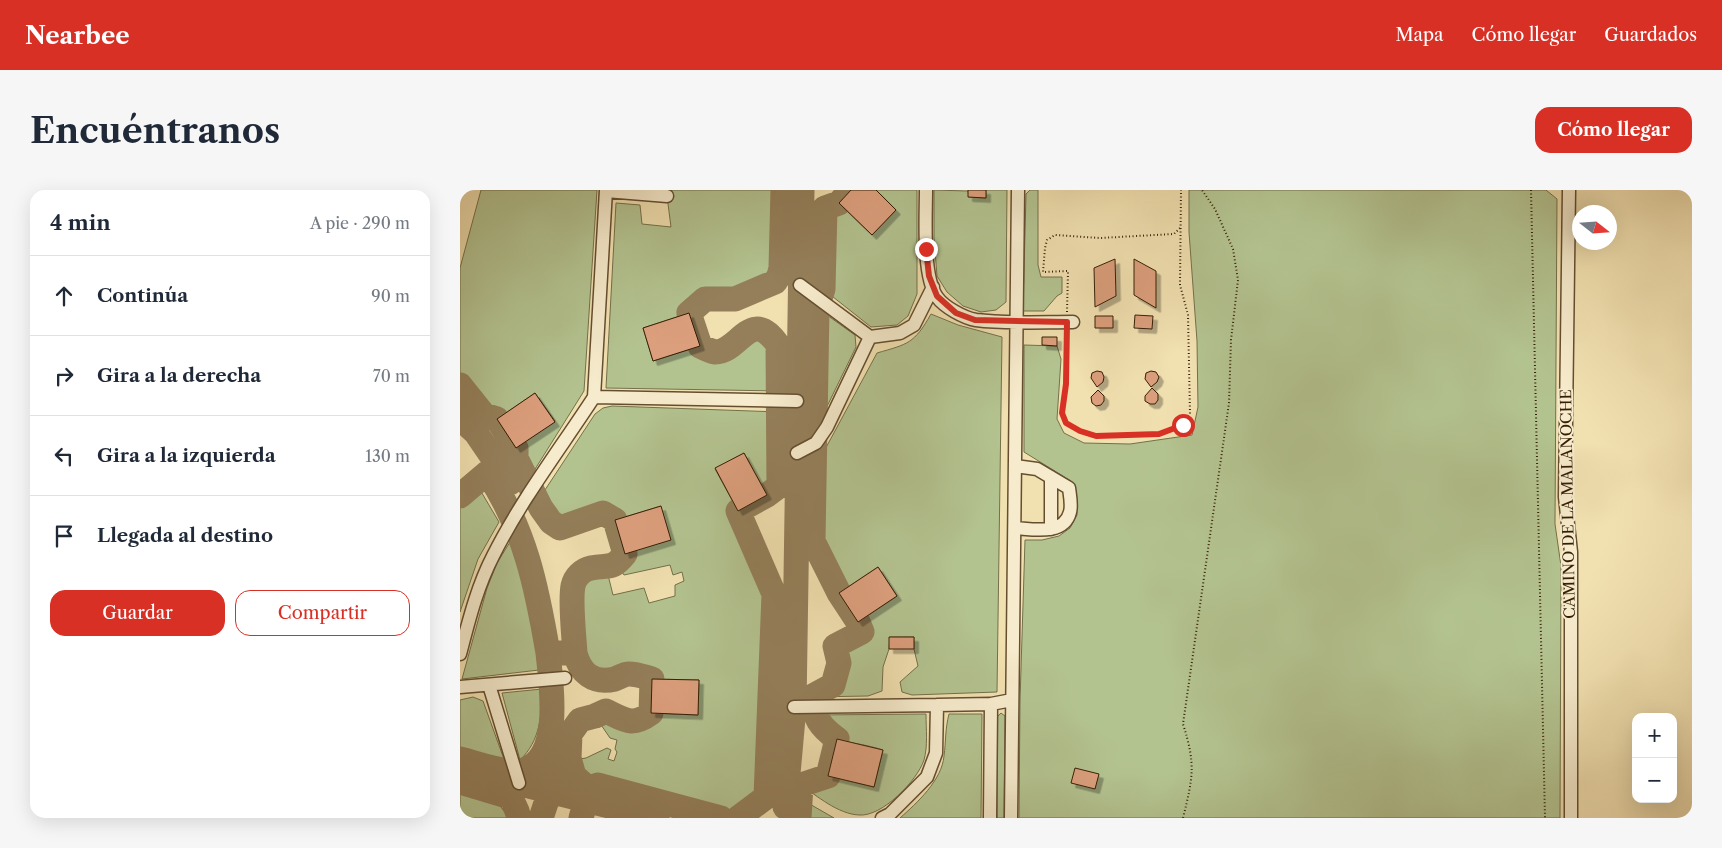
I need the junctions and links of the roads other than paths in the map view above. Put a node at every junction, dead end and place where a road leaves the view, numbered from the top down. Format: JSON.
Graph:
{"nodes":[{"id":1,"x":926,"y":190,"type":"edge"},
{"id":2,"x":1018,"y":190,"type":"edge"},
{"id":3,"x":1569,"y":190,"type":"edge"},
{"id":4,"x":606,"y":191,"type":"edge"},
{"id":5,"x":667,"y":196,"type":"dead end"},
{"id":6,"x":800,"y":285,"type":"dead end"},
{"id":7,"x":933,"y":287,"type":"junction"},
{"id":8,"x":1016,"y":322,"type":"junction"},
{"id":9,"x":1070,"y":322,"type":"road end"},
{"id":10,"x":870,"y":337,"type":"junction"},
{"id":11,"x":594,"y":397,"type":"junction"},
{"id":12,"x":798,"y":401,"type":"dead end"},
{"id":13,"x":797,"y":453,"type":"dead end"},
{"id":14,"x":1015,"y":466,"type":"junction"},
{"id":15,"x":1051,"y":477,"type":"junction"},
{"id":16,"x":1014,"y":528,"type":"junction"},
{"id":17,"x":1051,"y":529,"type":"junction"},
{"id":18,"x":460,"y":654,"type":"edge"},
{"id":19,"x":565,"y":678,"type":"dead end"},
{"id":20,"x":489,"y":685,"type":"junction"},
{"id":21,"x":460,"y":687,"type":"edge"},
{"id":22,"x":1012,"y":700,"type":"junction"},
{"id":23,"x":990,"y":704,"type":"junction"},
{"id":24,"x":937,"y":705,"type":"junction"},
{"id":25,"x":794,"y":707,"type":"dead end"},
{"id":26,"x":519,"y":783,"type":"dead end"},
{"id":27,"x":882,"y":818,"type":"edge"},
{"id":28,"x":990,"y":818,"type":"edge"},
{"id":29,"x":1011,"y":818,"type":"edge"},
{"id":30,"x":1571,"y":818,"type":"edge"}],
"edges":[{"from":1,"to":7,"type":"lane"},
{"from":2,"to":8,"type":"lane"},
{"from":3,"to":30,"type":"lane"},
{"from":4,"to":5,"type":"lane"},
{"from":4,"to":11,"type":"lane"},
{"from":6,"to":10,"type":"lane"},
{"from":7,"to":8,"type":"lane"},
{"from":7,"to":10,"type":"lane"},
{"from":8,"to":9,"type":"lane"},
{"from":8,"to":14,"type":"lane"},
{"from":10,"to":13,"type":"lane"},
{"from":11,"to":12,"type":"lane"},
{"from":11,"to":18,"type":"lane"},
{"from":14,"to":15,"type":"lane"},
{"from":14,"to":16,"type":"lane"},
{"from":15,"to":17,"type":"lane"},
{"from":15,"to":17,"type":"lane"},
{"from":16,"to":17,"type":"lane"},
{"from":16,"to":22,"type":"lane"},
{"from":19,"to":20,"type":"lane"},
{"from":20,"to":21,"type":"lane"},
{"from":20,"to":26,"type":"lane"},
{"from":22,"to":23,"type":"lane"},
{"from":22,"to":29,"type":"lane"},
{"from":23,"to":24,"type":"lane"},
{"from":23,"to":28,"type":"lane"},
{"from":24,"to":25,"type":"lane"},
{"from":24,"to":27,"type":"lane"}]}
